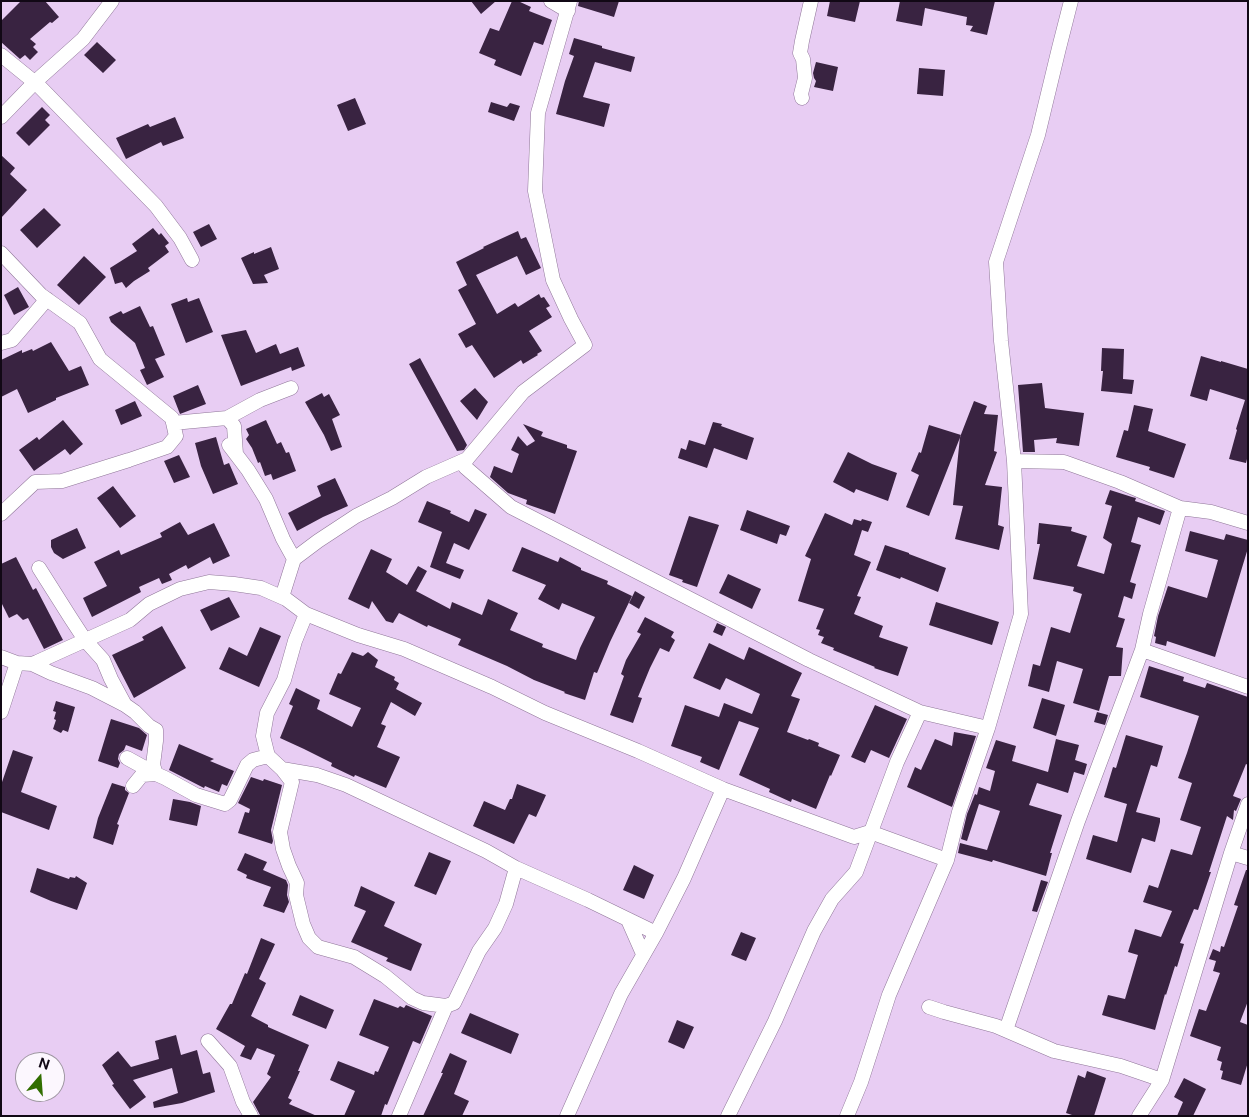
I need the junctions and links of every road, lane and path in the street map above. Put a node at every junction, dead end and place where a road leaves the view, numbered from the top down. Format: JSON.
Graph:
{"nodes":[{"id":1,"x":112,"y":1,"type":"edge"},
{"id":2,"x":551,"y":1,"type":"edge"},
{"id":3,"x":811,"y":1,"type":"edge"},
{"id":4,"x":1071,"y":1,"type":"edge"},
{"id":5,"x":569,"y":6,"type":"edge"},
{"id":6,"x":1,"y":55,"type":"edge"},
{"id":7,"x":35,"y":82,"type":"junction"},
{"id":8,"x":802,"y":98,"type":"dead end"},
{"id":9,"x":1,"y":117,"type":"edge"},
{"id":10,"x":1,"y":253,"type":"edge"},
{"id":11,"x":192,"y":260,"type":"dead end"},
{"id":12,"x":47,"y":299,"type":"junction"},
{"id":13,"x":1,"y":343,"type":"edge"},
{"id":14,"x":291,"y":388,"type":"dead end"},
{"id":15,"x":227,"y":418,"type":"junction"},
{"id":16,"x":174,"y":423,"type":"junction"},
{"id":17,"x":467,"y":459,"type":"junction"},
{"id":18,"x":1014,"y":461,"type":"junction"},
{"id":19,"x":1180,"y":508,"type":"junction"},
{"id":20,"x":1,"y":514,"type":"edge"},
{"id":21,"x":1248,"y":523,"type":"edge"},
{"id":22,"x":294,"y":560,"type":"junction"},
{"id":23,"x":40,"y":568,"type":"dead end"},
{"id":24,"x":282,"y":598,"type":"junction"},
{"id":25,"x":306,"y":614,"type":"junction"},
{"id":26,"x":85,"y":640,"type":"junction"},
{"id":27,"x":1142,"y":650,"type":"junction"},
{"id":28,"x":1,"y":657,"type":"edge"},
{"id":29,"x":17,"y":663,"type":"junction"},
{"id":30,"x":32,"y":664,"type":"junction"},
{"id":31,"x":1247,"y":685,"type":"edge"},
{"id":32,"x":125,"y":705,"type":"junction"},
{"id":33,"x":1,"y":712,"type":"edge"},
{"id":34,"x":920,"y":712,"type":"junction"},
{"id":35,"x":988,"y":728,"type":"junction"},
{"id":36,"x":268,"y":756,"type":"junction"},
{"id":37,"x":127,"y":758,"type":"dead end"},
{"id":38,"x":282,"y":769,"type":"junction"},
{"id":39,"x":156,"y":774,"type":"junction"},
{"id":40,"x":133,"y":786,"type":"dead end"},
{"id":41,"x":723,"y":789,"type":"junction"},
{"id":42,"x":1248,"y":804,"type":"edge"},
{"id":43,"x":870,"y":832,"type":"junction"},
{"id":44,"x":1231,"y":853,"type":"junction"},
{"id":45,"x":1248,"y":858,"type":"edge"},
{"id":46,"x":947,"y":860,"type":"junction"},
{"id":47,"x":516,"y":868,"type":"junction"},
{"id":48,"x":628,"y":920,"type":"junction"},
{"id":49,"x":656,"y":933,"type":"junction"},
{"id":50,"x":643,"y":954,"type":"junction"},
{"id":51,"x":446,"y":1006,"type":"junction"},
{"id":52,"x":929,"y":1007,"type":"dead end"},
{"id":53,"x":1006,"y":1030,"type":"junction"},
{"id":54,"x":208,"y":1041,"type":"dead end"},
{"id":55,"x":1162,"y":1080,"type":"junction"},
{"id":56,"x":251,"y":1116,"type":"edge"},
{"id":57,"x":398,"y":1116,"type":"edge"},
{"id":58,"x":567,"y":1116,"type":"edge"},
{"id":59,"x":728,"y":1116,"type":"edge"},
{"id":60,"x":847,"y":1116,"type":"edge"},
{"id":61,"x":1139,"y":1116,"type":"edge"}],
"edges":[{"from":1,"to":7,"type":"street"},
{"from":2,"to":5,"type":"street"},
{"from":3,"to":8,"type":"street"},
{"from":4,"to":18,"type":"street"},
{"from":5,"to":17,"type":"street"},
{"from":6,"to":7,"type":"street"},
{"from":7,"to":9,"type":"street"},
{"from":7,"to":11,"type":"street"},
{"from":10,"to":12,"type":"street"},
{"from":12,"to":13,"type":"street"},
{"from":12,"to":16,"type":"street"},
{"from":14,"to":15,"type":"street"},
{"from":15,"to":16,"type":"street"},
{"from":15,"to":22,"type":"street"},
{"from":16,"to":20,"type":"street"},
{"from":17,"to":22,"type":"street"},
{"from":17,"to":34,"type":"street"},
{"from":18,"to":19,"type":"street"},
{"from":18,"to":35,"type":"street"},
{"from":19,"to":21,"type":"street"},
{"from":19,"to":27,"type":"street"},
{"from":22,"to":24,"type":"street"},
{"from":23,"to":26,"type":"street"},
{"from":24,"to":25,"type":"street"},
{"from":24,"to":26,"type":"street"},
{"from":25,"to":36,"type":"street"},
{"from":25,"to":41,"type":"street"},
{"from":26,"to":30,"type":"street"},
{"from":26,"to":32,"type":"street"},
{"from":27,"to":31,"type":"street"},
{"from":27,"to":53,"type":"street"},
{"from":28,"to":29,"type":"street"},
{"from":29,"to":30,"type":"street"},
{"from":29,"to":33,"type":"street"},
{"from":30,"to":32,"type":"street"},
{"from":32,"to":39,"type":"street"},
{"from":34,"to":35,"type":"street"},
{"from":34,"to":43,"type":"street"},
{"from":35,"to":46,"type":"street"},
{"from":36,"to":38,"type":"street"},
{"from":36,"to":39,"type":"street"},
{"from":37,"to":39,"type":"street"},
{"from":38,"to":47,"type":"street"},
{"from":38,"to":51,"type":"street"},
{"from":39,"to":40,"type":"street"},
{"from":41,"to":43,"type":"street"},
{"from":41,"to":49,"type":"street"},
{"from":42,"to":44,"type":"street"},
{"from":43,"to":46,"type":"street"},
{"from":43,"to":59,"type":"street"},
{"from":44,"to":45,"type":"street"},
{"from":44,"to":55,"type":"street"},
{"from":46,"to":60,"type":"street"},
{"from":47,"to":48,"type":"street"},
{"from":47,"to":51,"type":"street"},
{"from":48,"to":49,"type":"street"},
{"from":48,"to":50,"type":"street"},
{"from":49,"to":50,"type":"street"},
{"from":50,"to":58,"type":"street"},
{"from":51,"to":57,"type":"street"},
{"from":52,"to":53,"type":"street"},
{"from":53,"to":55,"type":"street"},
{"from":54,"to":56,"type":"street"},
{"from":55,"to":61,"type":"street"}]}
